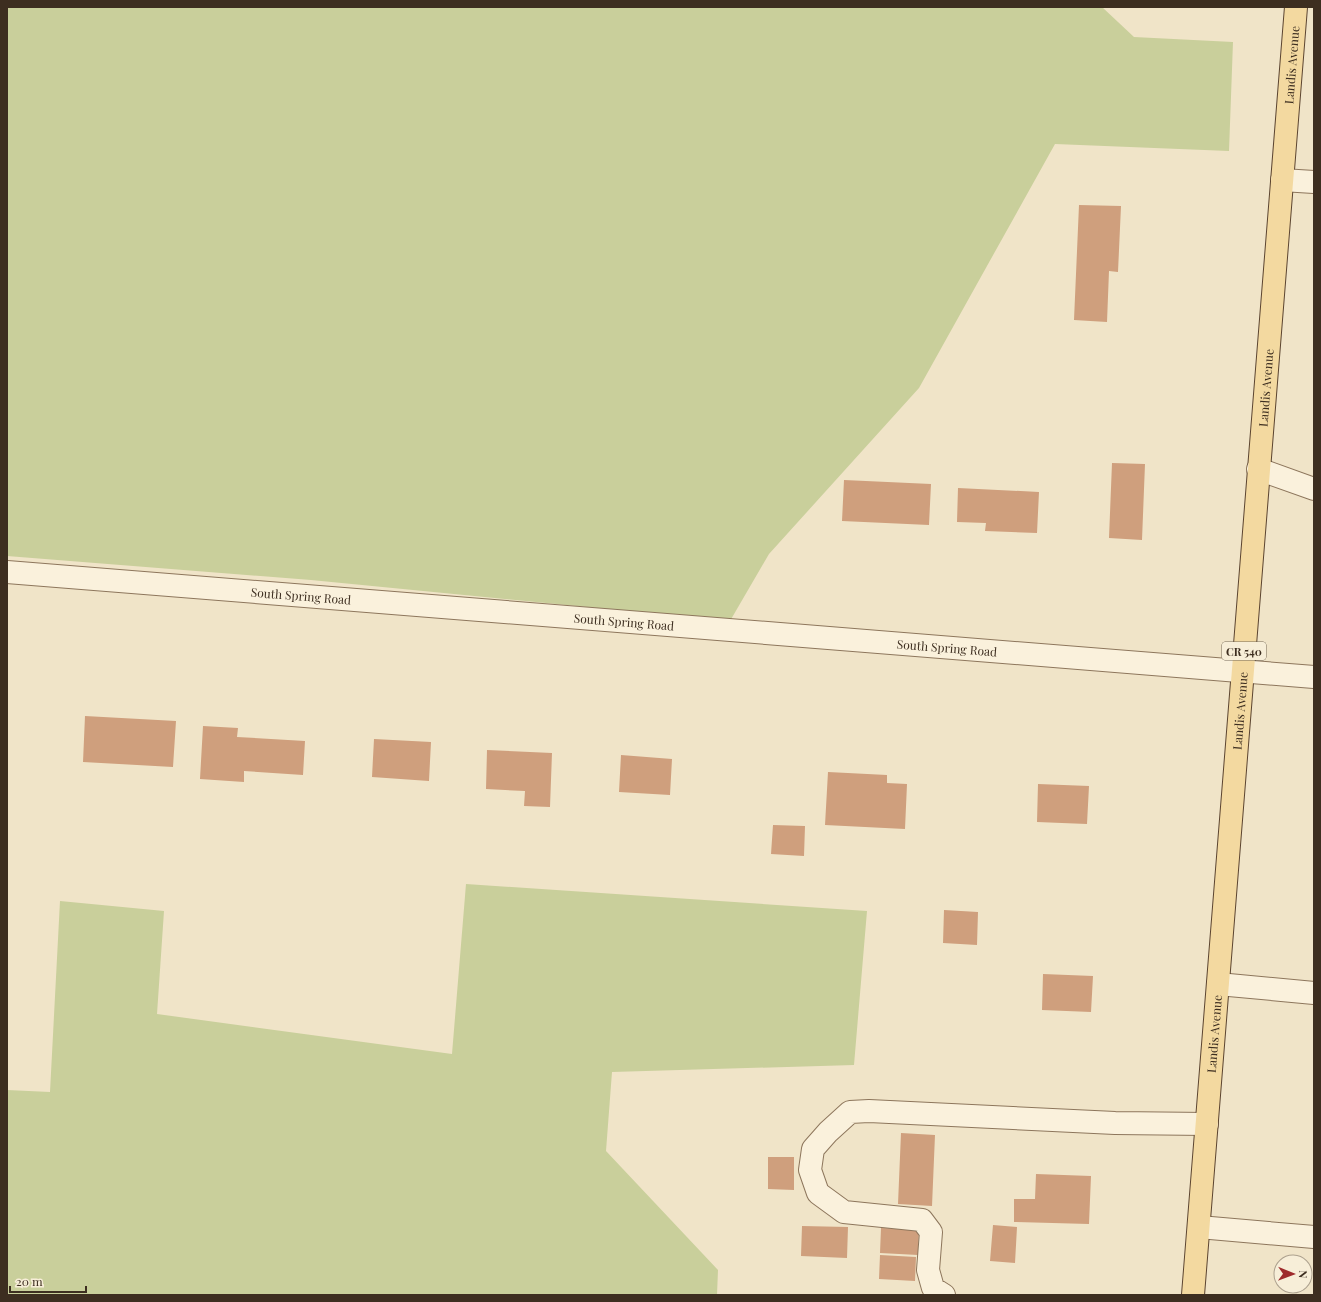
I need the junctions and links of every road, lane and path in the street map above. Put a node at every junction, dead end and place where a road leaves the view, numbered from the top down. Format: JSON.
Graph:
{"nodes":[{"id":1,"x":1296,"y":7,"type":"edge"},
{"id":2,"x":1282,"y":180,"type":"junction"},
{"id":3,"x":1314,"y":182,"type":"edge"},
{"id":4,"x":1258,"y":469,"type":"junction"},
{"id":5,"x":1314,"y":489,"type":"edge"},
{"id":6,"x":7,"y":572,"type":"edge"},
{"id":7,"x":1242,"y":671,"type":"junction"},
{"id":8,"x":1314,"y":677,"type":"edge"},
{"id":9,"x":1218,"y":984,"type":"junction"},
{"id":10,"x":1314,"y":993,"type":"edge"},
{"id":11,"x":1207,"y":1124,"type":"junction"},
{"id":12,"x":1199,"y":1227,"type":"junction"},
{"id":13,"x":1314,"y":1237,"type":"edge"},
{"id":14,"x":944,"y":1295,"type":"edge"},
{"id":15,"x":1193,"y":1295,"type":"edge"}],
"edges":[{"from":1,"to":2,"type":"main road","name":"Landis Avenue","number":"CR 540"},
{"from":2,"to":3,"type":"street"},
{"from":2,"to":4,"type":"main road","name":"Landis Avenue","number":"CR 540"},
{"from":4,"to":5,"type":"street"},
{"from":4,"to":7,"type":"main road","name":"Landis Avenue","number":"CR 540"},
{"from":6,"to":7,"type":"street","name":"South Spring Road"},
{"from":7,"to":8,"type":"street","name":"South Spring Road"},
{"from":7,"to":9,"type":"main road","name":"Landis Avenue","number":"CR 540"},
{"from":9,"to":10,"type":"street"},
{"from":9,"to":11,"type":"main road","name":"Landis Avenue","number":"CR 540"},
{"from":11,"to":12,"type":"main road","name":"Landis Avenue","number":"CR 540"},
{"from":11,"to":14,"type":"street"},
{"from":12,"to":13,"type":"street"},
{"from":12,"to":15,"type":"main road","name":"Landis Avenue","number":"CR 540"}]}
